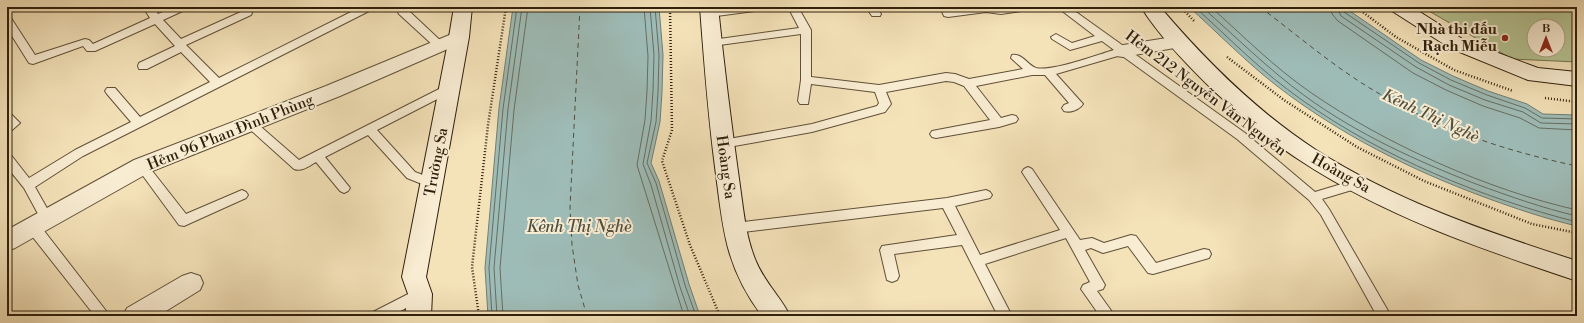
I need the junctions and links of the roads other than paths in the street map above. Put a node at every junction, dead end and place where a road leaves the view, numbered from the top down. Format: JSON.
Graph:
{"nodes":[{"id":1,"x":148,"y":7,"type":"edge"},
{"id":2,"x":183,"y":7,"type":"edge"},
{"id":3,"x":411,"y":7,"type":"edge"},
{"id":4,"x":463,"y":7,"type":"edge"},
{"id":5,"x":762,"y":7,"type":"edge"},
{"id":6,"x":793,"y":7,"type":"edge"},
{"id":7,"x":945,"y":7,"type":"edge"},
{"id":8,"x":1029,"y":7,"type":"edge"},
{"id":9,"x":1064,"y":7,"type":"edge"},
{"id":10,"x":1150,"y":7,"type":"edge"},
{"id":11,"x":1399,"y":7,"type":"edge"},
{"id":12,"x":361,"y":8,"type":"edge"},
{"id":13,"x":709,"y":10,"type":"edge"},
{"id":14,"x":247,"y":13,"type":"dead end"},
{"id":15,"x":157,"y":19,"type":"junction"},
{"id":16,"x":7,"y":20,"type":"edge"},
{"id":17,"x":806,"y":30,"type":"junction"},
{"id":18,"x":1056,"y":36,"type":"dead end"},
{"id":19,"x":1104,"y":36,"type":"junction"},
{"id":20,"x":18,"y":37,"type":"junction"},
{"id":21,"x":459,"y":37,"type":"junction"},
{"id":22,"x":7,"y":40,"type":"edge"},
{"id":23,"x":1179,"y":42,"type":"junction"},
{"id":24,"x":712,"y":43,"type":"junction"},
{"id":25,"x":439,"y":45,"type":"junction"},
{"id":26,"x":181,"y":46,"type":"junction"},
{"id":27,"x":1124,"y":51,"type":"junction"},
{"id":28,"x":1016,"y":58,"type":"dead end"},
{"id":29,"x":143,"y":66,"type":"dead end"},
{"id":30,"x":1032,"y":71,"type":"junction"},
{"id":31,"x":1048,"y":72,"type":"junction"},
{"id":32,"x":1577,"y":79,"type":"edge"},
{"id":33,"x":806,"y":80,"type":"junction"},
{"id":34,"x":968,"y":83,"type":"junction"},
{"id":35,"x":218,"y":84,"type":"junction"},
{"id":36,"x":449,"y":88,"type":"junction"},
{"id":37,"x":879,"y":90,"type":"junction"},
{"id":38,"x":111,"y":91,"type":"dead end"},
{"id":39,"x":804,"y":101,"type":"dead end"},
{"id":40,"x":1068,"y":108,"type":"dead end"},
{"id":41,"x":7,"y":116,"type":"edge"},
{"id":42,"x":1012,"y":119,"type":"dead end"},
{"id":43,"x":139,"y":123,"type":"junction"},
{"id":44,"x":249,"y":123,"type":"junction"},
{"id":45,"x":999,"y":123,"type":"junction"},
{"id":46,"x":7,"y":128,"type":"edge"},
{"id":47,"x":370,"y":129,"type":"junction"},
{"id":48,"x":936,"y":134,"type":"dead end"},
{"id":49,"x":722,"y":144,"type":"junction"},
{"id":50,"x":318,"y":157,"type":"junction"},
{"id":51,"x":7,"y":158,"type":"edge"},
{"id":52,"x":142,"y":166,"type":"junction"},
{"id":53,"x":1028,"y":172,"type":"dead end"},
{"id":54,"x":432,"y":183,"type":"junction"},
{"id":55,"x":1358,"y":184,"type":"junction"},
{"id":56,"x":28,"y":185,"type":"junction"},
{"id":57,"x":344,"y":188,"type":"dead end"},
{"id":58,"x":242,"y":195,"type":"dead end"},
{"id":59,"x":986,"y":195,"type":"dead end"},
{"id":60,"x":1312,"y":197,"type":"junction"},
{"id":61,"x":947,"y":203,"type":"junction"},
{"id":62,"x":40,"y":223,"type":"junction"},
{"id":63,"x":735,"y":228,"type":"junction"},
{"id":64,"x":1069,"y":232,"type":"junction"},
{"id":65,"x":966,"y":240,"type":"junction"},
{"id":66,"x":7,"y":241,"type":"edge"},
{"id":67,"x":1077,"y":246,"type":"junction"},
{"id":68,"x":1204,"y":254,"type":"dead end"},
{"id":69,"x":977,"y":261,"type":"junction"},
{"id":70,"x":1577,"y":271,"type":"edge"},
{"id":71,"x":892,"y":276,"type":"dead end"},
{"id":72,"x":191,"y":283,"type":"dead end"},
{"id":73,"x":420,"y":294,"type":"junction"},
{"id":74,"x":103,"y":316,"type":"edge"},
{"id":75,"x":136,"y":316,"type":"edge"},
{"id":76,"x":378,"y":316,"type":"edge"},
{"id":77,"x":418,"y":316,"type":"edge"},
{"id":78,"x":777,"y":316,"type":"edge"},
{"id":79,"x":1005,"y":316,"type":"edge"},
{"id":80,"x":1108,"y":316,"type":"edge"},
{"id":81,"x":1384,"y":316,"type":"edge"}],
"edges":[{"from":1,"to":15,"type":"lane"},
{"from":2,"to":15,"type":"lane"},
{"from":3,"to":25,"type":"lane"},
{"from":4,"to":21,"type":"street","name":"Trường Sa"},
{"from":5,"to":13,"type":"lane"},
{"from":6,"to":17,"type":"lane"},
{"from":7,"to":8,"type":"lane"},
{"from":9,"to":19,"type":"lane","name":"Hẻm 212 Nguyễn Văn Nguyễn"},
{"from":10,"to":23,"type":"street","name":"Hoàng Sa"},
{"from":11,"to":32,"type":"street"},
{"from":12,"to":35,"type":"lane"},
{"from":13,"to":24,"type":"street","name":"Hoàng Sa"},
{"from":14,"to":26,"type":"lane"},
{"from":15,"to":20,"type":"lane"},
{"from":15,"to":26,"type":"lane"},
{"from":16,"to":20,"type":"lane"},
{"from":17,"to":24,"type":"lane"},
{"from":17,"to":33,"type":"lane"},
{"from":18,"to":19,"type":"lane"},
{"from":19,"to":27,"type":"lane","name":"Hẻm 212 Nguyễn Văn Nguyễn"},
{"from":20,"to":22,"type":"lane"},
{"from":21,"to":25,"type":"street","name":"Hẻm 96 Phan Đình Phùng"},
{"from":21,"to":36,"type":"street","name":"Trường Sa"},
{"from":23,"to":27,"type":"street"},
{"from":23,"to":55,"type":"street","name":"Hoàng Sa"},
{"from":24,"to":49,"type":"street","name":"Hoàng Sa"},
{"from":25,"to":44,"type":"street","name":"Hẻm 96 Phan Đình Phùng"},
{"from":26,"to":29,"type":"lane"},
{"from":26,"to":35,"type":"lane"},
{"from":27,"to":31,"type":"lane"},
{"from":27,"to":60,"type":"lane","name":"Hẻm 212 Nguyễn Văn Nguyễn"},
{"from":28,"to":30,"type":"lane"},
{"from":30,"to":31,"type":"lane"},
{"from":30,"to":34,"type":"lane"},
{"from":31,"to":40,"type":"lane"},
{"from":33,"to":37,"type":"lane"},
{"from":33,"to":39,"type":"lane"},
{"from":34,"to":37,"type":"lane"},
{"from":34,"to":45,"type":"lane"},
{"from":35,"to":43,"type":"lane"},
{"from":36,"to":47,"type":"lane"},
{"from":36,"to":54,"type":"street","name":"Trường Sa"},
{"from":37,"to":49,"type":"lane"},
{"from":38,"to":43,"type":"lane"},
{"from":41,"to":46,"type":"lane"},
{"from":42,"to":45,"type":"lane"},
{"from":43,"to":56,"type":"lane"},
{"from":44,"to":50,"type":"lane"},
{"from":44,"to":52,"type":"street","name":"Hẻm 96 Phan Đình Phùng"},
{"from":45,"to":48,"type":"lane"},
{"from":47,"to":50,"type":"lane"},
{"from":47,"to":54,"type":"lane"},
{"from":49,"to":63,"type":"street","name":"Hoàng Sa"},
{"from":50,"to":57,"type":"lane"},
{"from":51,"to":56,"type":"lane"},
{"from":52,"to":58,"type":"lane"},
{"from":52,"to":62,"type":"street","name":"Hẻm 96 Phan Đình Phùng"},
{"from":53,"to":64,"type":"lane"},
{"from":54,"to":73,"type":"street","name":"Trường Sa"},
{"from":55,"to":60,"type":"lane"},
{"from":55,"to":70,"type":"street","name":"Hoàng Sa"},
{"from":56,"to":62,"type":"lane"},
{"from":59,"to":61,"type":"lane"},
{"from":60,"to":81,"type":"lane","name":"Hẻm 212 Nguyễn Văn Nguyễn"},
{"from":61,"to":63,"type":"lane"},
{"from":61,"to":65,"type":"lane"},
{"from":62,"to":66,"type":"street","name":"Hẻm 96 Phan Đình Phùng"},
{"from":62,"to":74,"type":"lane"},
{"from":63,"to":78,"type":"street","name":"Hoàng Sa"},
{"from":64,"to":67,"type":"lane"},
{"from":64,"to":69,"type":"lane"},
{"from":65,"to":69,"type":"lane"},
{"from":65,"to":71,"type":"lane"},
{"from":67,"to":68,"type":"lane"},
{"from":67,"to":80,"type":"lane"},
{"from":69,"to":79,"type":"lane"},
{"from":72,"to":75,"type":"street"},
{"from":73,"to":76,"type":"lane"},
{"from":73,"to":77,"type":"street","name":"Trường Sa"}]}
